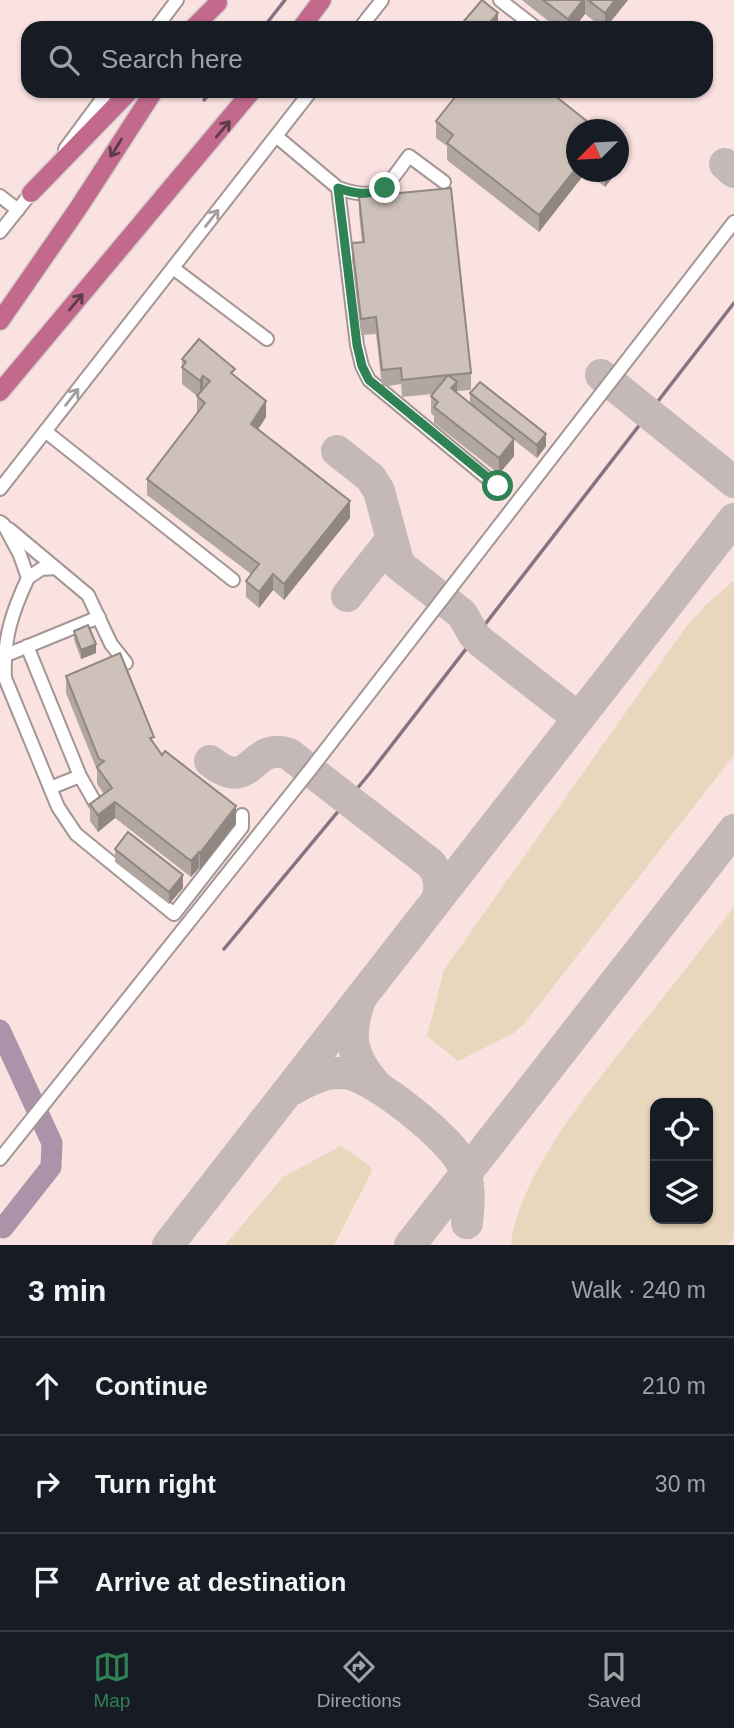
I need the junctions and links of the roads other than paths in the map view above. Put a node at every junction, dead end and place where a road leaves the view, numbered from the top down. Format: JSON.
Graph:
{"nodes":[{"id":1,"x":177,"y":0,"type":"edge"},
{"id":2,"x":322,"y":0,"type":"edge"},
{"id":3,"x":382,"y":0,"type":"edge"},
{"id":4,"x":500,"y":0,"type":"edge"},
{"id":5,"x":219,"y":1,"type":"edge"},
{"id":6,"x":161,"y":21,"type":"edge"},
{"id":7,"x":199,"y":21,"type":"edge"},
{"id":8,"x":205,"y":21,"type":"edge"},
{"id":9,"x":306,"y":21,"type":"edge"},
{"id":10,"x":366,"y":21,"type":"edge"},
{"id":11,"x":528,"y":21,"type":"edge"},
{"id":12,"x":103,"y":98,"type":"edge"},
{"id":13,"x":123,"y":98,"type":"edge"},
{"id":14,"x":149,"y":98,"type":"edge"},
{"id":15,"x":246,"y":98,"type":"edge"},
{"id":16,"x":306,"y":98,"type":"edge"},
{"id":17,"x":276,"y":136,"type":"junction"},
{"id":18,"x":444,"y":181,"type":"dead end"},
{"id":19,"x":338,"y":188,"type":"junction"},
{"id":20,"x":31,"y":193,"type":"junction"},
{"id":21,"x":0,"y":196,"type":"edge"},
{"id":22,"x":18,"y":210,"type":"junction"},
{"id":23,"x":734,"y":222,"type":"edge"},
{"id":24,"x":0,"y":232,"type":"edge"},
{"id":25,"x":173,"y":268,"type":"junction"},
{"id":26,"x":0,"y":321,"type":"edge"},
{"id":27,"x":267,"y":339,"type":"dead end"},
{"id":28,"x":0,"y":392,"type":"edge"},
{"id":29,"x":45,"y":431,"type":"junction"},
{"id":30,"x":498,"y":486,"type":"dead end"},
{"id":31,"x":0,"y":489,"type":"edge"},
{"id":32,"x":2,"y":523,"type":"edge"},
{"id":33,"x":56,"y":568,"type":"junction"},
{"id":34,"x":28,"y":578,"type":"junction"},
{"id":35,"x":233,"y":580,"type":"dead end"},
{"id":36,"x":99,"y":617,"type":"junction"},
{"id":37,"x":27,"y":646,"type":"junction"},
{"id":38,"x":4,"y":656,"type":"junction"},
{"id":39,"x":126,"y":663,"type":"edge"},
{"id":40,"x":80,"y":776,"type":"junction"},
{"id":41,"x":50,"y":788,"type":"junction"},
{"id":42,"x":97,"y":806,"type":"edge"},
{"id":43,"x":242,"y":815,"type":"dead end"},
{"id":44,"x":0,"y":1159,"type":"edge"}],
"edges":[{"from":1,"to":6,"type":"street"},
{"from":2,"to":9,"type":"highway"},
{"from":3,"to":10,"type":"street"},
{"from":4,"to":11,"type":"street"},
{"from":5,"to":7,"type":"highway"},
{"from":5,"to":8,"type":"highway"},
{"from":12,"to":20,"type":"street"},
{"from":13,"to":20,"type":"highway"},
{"from":14,"to":26,"type":"highway","one_way":true},
{"from":28,"to":15,"type":"highway","one_way":true},
{"from":16,"to":17,"type":"street"},
{"from":17,"to":19,"type":"street"},
{"from":25,"to":17,"type":"street","one_way":true},
{"from":18,"to":19,"type":"street"},
{"from":19,"to":30,"type":"street"},
{"from":20,"to":22,"type":"street"},
{"from":21,"to":22,"type":"street"},
{"from":22,"to":24,"type":"street"},
{"from":23,"to":44,"type":"street"},
{"from":25,"to":27,"type":"street"},
{"from":29,"to":25,"type":"street","one_way":true},
{"from":29,"to":31,"type":"street"},
{"from":29,"to":35,"type":"street"},
{"from":32,"to":33,"type":"street"},
{"from":32,"to":34,"type":"street"},
{"from":33,"to":34,"type":"street"},
{"from":33,"to":36,"type":"street"},
{"from":34,"to":38,"type":"street"},
{"from":36,"to":37,"type":"street"},
{"from":36,"to":39,"type":"street"},
{"from":37,"to":38,"type":"street"},
{"from":37,"to":40,"type":"street"},
{"from":38,"to":41,"type":"street"},
{"from":40,"to":41,"type":"street"},
{"from":40,"to":42,"type":"street"},
{"from":41,"to":43,"type":"street"}]}
